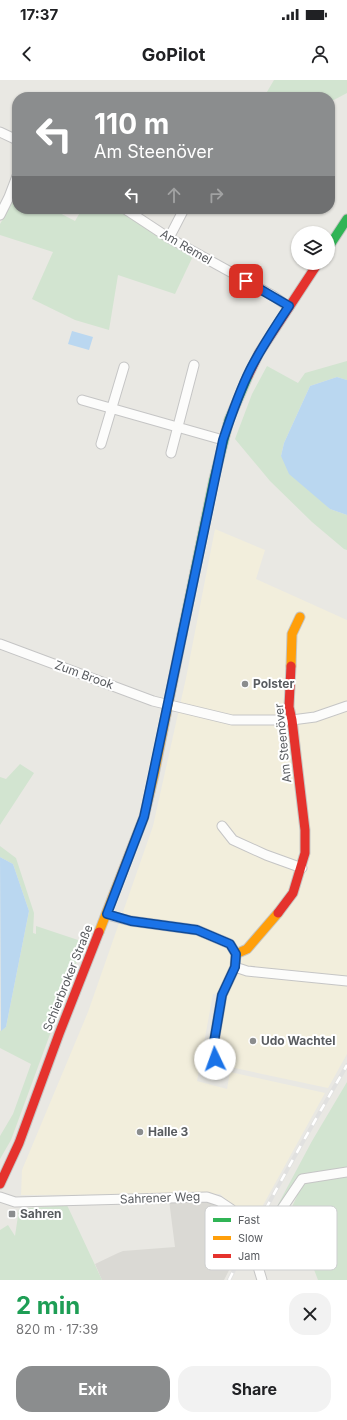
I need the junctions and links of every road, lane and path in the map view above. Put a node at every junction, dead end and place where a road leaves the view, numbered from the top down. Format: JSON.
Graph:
{"nodes":[{"id":1,"x":0,"y":132,"type":"edge"},
{"id":2,"x":12,"y":138,"type":"edge"},
{"id":3,"x":12,"y":189,"type":"edge"},
{"id":4,"x":133,"y":214,"type":"edge"},
{"id":5,"x":181,"y":214,"type":"edge"},
{"id":6,"x":0,"y":215,"type":"edge"},
{"id":7,"x":347,"y":220,"type":"edge"},
{"id":8,"x":169,"y":238,"type":"junction"},
{"id":9,"x":335,"y":238,"type":"edge"},
{"id":10,"x":313,"y":270,"type":"edge"},
{"id":11,"x":289,"y":306,"type":"junction"},
{"id":12,"x":194,"y":365,"type":"dead end"},
{"id":13,"x":124,"y":367,"type":"dead end"},
{"id":14,"x":82,"y":400,"type":"dead end"},
{"id":15,"x":111,"y":408,"type":"junction"},
{"id":16,"x":178,"y":426,"type":"junction"},
{"id":17,"x":223,"y":440,"type":"junction"},
{"id":18,"x":101,"y":444,"type":"dead end"},
{"id":19,"x":171,"y":453,"type":"dead end"},
{"id":20,"x":300,"y":617,"type":"dead end"},
{"id":21,"x":0,"y":644,"type":"edge"},
{"id":22,"x":169,"y":704,"type":"junction"},
{"id":23,"x":347,"y":706,"type":"edge"},
{"id":24,"x":292,"y":720,"type":"junction"},
{"id":25,"x":222,"y":826,"type":"dead end"},
{"id":26,"x":302,"y":868,"type":"junction"},
{"id":27,"x":107,"y":914,"type":"junction"},
{"id":28,"x":236,"y":954,"type":"junction"},
{"id":29,"x":235,"y":967,"type":"junction"},
{"id":30,"x":347,"y":981,"type":"edge"},
{"id":31,"x":218,"y":1070,"type":"dead end"},
{"id":32,"x":347,"y":1172,"type":"edge"},
{"id":33,"x":1,"y":1182,"type":"edge"},
{"id":34,"x":4,"y":1198,"type":"edge"},
{"id":35,"x":226,"y":1206,"type":"edge"},
{"id":36,"x":284,"y":1206,"type":"edge"},
{"id":37,"x":259,"y":1270,"type":"edge"},
{"id":38,"x":262,"y":1280,"type":"edge"}],
"edges":[{"from":1,"to":2,"type":"street"},
{"from":3,"to":6,"type":"street"},
{"from":4,"to":8,"type":"street","name":"Am Remel"},
{"from":5,"to":8,"type":"street"},
{"from":7,"to":9,"type":"main road"},
{"from":8,"to":11,"type":"street","name":"Am Remel"},
{"from":10,"to":11,"type":"main road","name":"Schierbroker Straße"},
{"from":11,"to":17,"type":"main road","name":"Schierbroker Straße"},
{"from":12,"to":16,"type":"street"},
{"from":13,"to":15,"type":"street"},
{"from":14,"to":15,"type":"street"},
{"from":15,"to":16,"type":"street"},
{"from":15,"to":18,"type":"street"},
{"from":16,"to":17,"type":"street"},
{"from":16,"to":19,"type":"street"},
{"from":17,"to":22,"type":"main road","name":"Schierbroker Straße"},
{"from":20,"to":24,"type":"main road","name":"Am Steenöver"},
{"from":21,"to":22,"type":"street","name":"Zum Brook"},
{"from":22,"to":24,"type":"street","name":"Zum Brook"},
{"from":22,"to":27,"type":"main road","name":"Schierbroker Straße"},
{"from":23,"to":24,"type":"street","name":"Zum Brook"},
{"from":24,"to":26,"type":"main road","name":"Am Steenöver"},
{"from":25,"to":26,"type":"street"},
{"from":26,"to":28,"type":"main road","name":"Am Steenöver"},
{"from":27,"to":28,"type":"street"},
{"from":27,"to":33,"type":"main road","name":"Schierbroker Straße"},
{"from":28,"to":29,"type":"main road"},
{"from":29,"to":30,"type":"street"},
{"from":29,"to":31,"type":"main road"},
{"from":32,"to":36,"type":"street"},
{"from":33,"to":34,"type":"street","name":"Sahrener Weg"},
{"from":34,"to":35,"type":"street","name":"Sahrener Weg"},
{"from":37,"to":38,"type":"street","name":"Sahrener Weg"}]}
